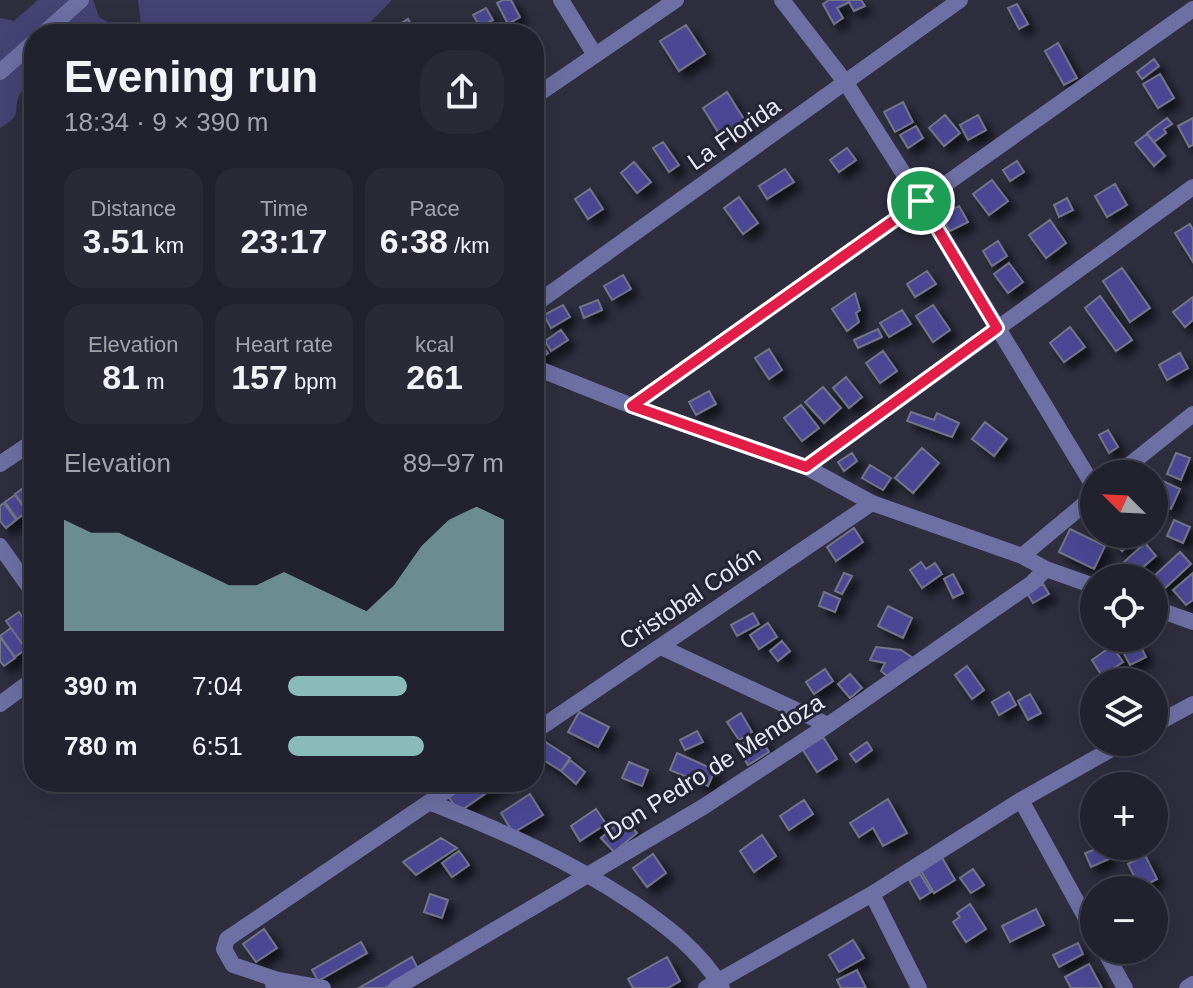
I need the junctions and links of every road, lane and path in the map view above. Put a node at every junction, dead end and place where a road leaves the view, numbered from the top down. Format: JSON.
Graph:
{"nodes":[{"id":1,"x":81,"y":0,"type":"edge"},
{"id":2,"x":561,"y":0,"type":"edge"},
{"id":3,"x":676,"y":0,"type":"edge"},
{"id":4,"x":782,"y":0,"type":"edge"},
{"id":5,"x":960,"y":0,"type":"edge"},
{"id":6,"x":1193,"y":9,"type":"edge"},
{"id":7,"x":54,"y":24,"type":"edge"},
{"id":8,"x":24,"y":51,"type":"edge"},
{"id":9,"x":595,"y":55,"type":"junction"},
{"id":10,"x":0,"y":72,"type":"edge"},
{"id":11,"x":846,"y":83,"type":"junction"},
{"id":12,"x":544,"y":90,"type":"edge"},
{"id":13,"x":1193,"y":187,"type":"edge"},
{"id":14,"x":921,"y":201,"type":"junction"},
{"id":15,"x":544,"y":298,"type":"edge"},
{"id":16,"x":997,"y":328,"type":"junction"},
{"id":17,"x":544,"y":371,"type":"edge"},
{"id":18,"x":632,"y":406,"type":"junction"},
{"id":19,"x":1193,"y":414,"type":"edge"},
{"id":20,"x":24,"y":448,"type":"edge"},
{"id":21,"x":1136,"y":460,"type":"edge"},
{"id":22,"x":0,"y":464,"type":"edge"},
{"id":23,"x":1080,"y":464,"type":"edge"},
{"id":24,"x":806,"y":467,"type":"junction"},
{"id":25,"x":872,"y":503,"type":"junction"},
{"id":26,"x":1080,"y":508,"type":"edge"},
{"id":27,"x":0,"y":546,"type":"edge"},
{"id":28,"x":1022,"y":556,"type":"junction"},
{"id":29,"x":1046,"y":569,"type":"junction"},
{"id":30,"x":24,"y":580,"type":"edge"},
{"id":31,"x":1080,"y":581,"type":"edge"},
{"id":32,"x":1168,"y":613,"type":"edge"},
{"id":33,"x":1193,"y":622,"type":"edge"},
{"id":34,"x":661,"y":647,"type":"junction"},
{"id":35,"x":24,"y":686,"type":"edge"},
{"id":36,"x":0,"y":704,"type":"edge"},
{"id":37,"x":1193,"y":704,"type":"edge"},
{"id":38,"x":1168,"y":717,"type":"edge"},
{"id":39,"x":544,"y":725,"type":"edge"},
{"id":40,"x":828,"y":725,"type":"junction"},
{"id":41,"x":1099,"y":756,"type":"edge"},
{"id":42,"x":444,"y":792,"type":"edge"},
{"id":43,"x":1021,"y":800,"type":"junction"},
{"id":44,"x":429,"y":802,"type":"junction"},
{"id":45,"x":589,"y":873,"type":"junction"},
{"id":46,"x":872,"y":894,"type":"junction"},
{"id":47,"x":1080,"y":907,"type":"edge"},
{"id":48,"x":1112,"y":964,"type":"edge"},
{"id":49,"x":273,"y":984,"type":"edge"},
{"id":50,"x":1193,"y":984,"type":"edge"},
{"id":51,"x":715,"y":986,"type":"edge"},
{"id":52,"x":323,"y":988,"type":"edge"},
{"id":53,"x":396,"y":988,"type":"edge"},
{"id":54,"x":919,"y":988,"type":"edge"},
{"id":55,"x":1125,"y":988,"type":"edge"},
{"id":56,"x":1187,"y":988,"type":"edge"}],
"edges":[{"from":1,"to":7,"type":"street"},
{"from":2,"to":9,"type":"street"},
{"from":3,"to":9,"type":"street"},
{"from":4,"to":11,"type":"street"},
{"from":5,"to":11,"type":"street","name":"La Florida"},
{"from":6,"to":14,"type":"street"},
{"from":8,"to":10,"type":"street"},
{"from":9,"to":12,"type":"street"},
{"from":11,"to":14,"type":"street"},
{"from":11,"to":15,"type":"street","name":"La Florida"},
{"from":13,"to":16,"type":"street"},
{"from":14,"to":16,"type":"street"},
{"from":14,"to":18,"type":"street"},
{"from":16,"to":23,"type":"street"},
{"from":16,"to":24,"type":"street"},
{"from":17,"to":18,"type":"street"},
{"from":18,"to":24,"type":"street"},
{"from":19,"to":21,"type":"street"},
{"from":20,"to":22,"type":"street"},
{"from":24,"to":25,"type":"street"},
{"from":25,"to":28,"type":"street"},
{"from":25,"to":34,"type":"street","name":"Cristobal Colón"},
{"from":26,"to":28,"type":"street"},
{"from":27,"to":30,"type":"street"},
{"from":28,"to":29,"type":"street"},
{"from":29,"to":31,"type":"street"},
{"from":29,"to":40,"type":"street","name":"Don Pedro de Mendoza"},
{"from":32,"to":33,"type":"street"},
{"from":34,"to":39,"type":"street","name":"Cristobal Colón"},
{"from":34,"to":40,"type":"street"},
{"from":35,"to":36,"type":"street"},
{"from":37,"to":38,"type":"street"},
{"from":40,"to":45,"type":"street","name":"Don Pedro de Mendoza"},
{"from":41,"to":43,"type":"street"},
{"from":42,"to":44,"type":"street"},
{"from":43,"to":46,"type":"street"},
{"from":43,"to":47,"type":"street"},
{"from":44,"to":45,"type":"street"},
{"from":44,"to":49,"type":"street"},
{"from":45,"to":51,"type":"street"},
{"from":45,"to":53,"type":"street","name":"Don Pedro de Mendoza"},
{"from":46,"to":51,"type":"street"},
{"from":46,"to":54,"type":"street"},
{"from":48,"to":55,"type":"street"},
{"from":49,"to":52,"type":"street"},
{"from":50,"to":56,"type":"street"}]}
